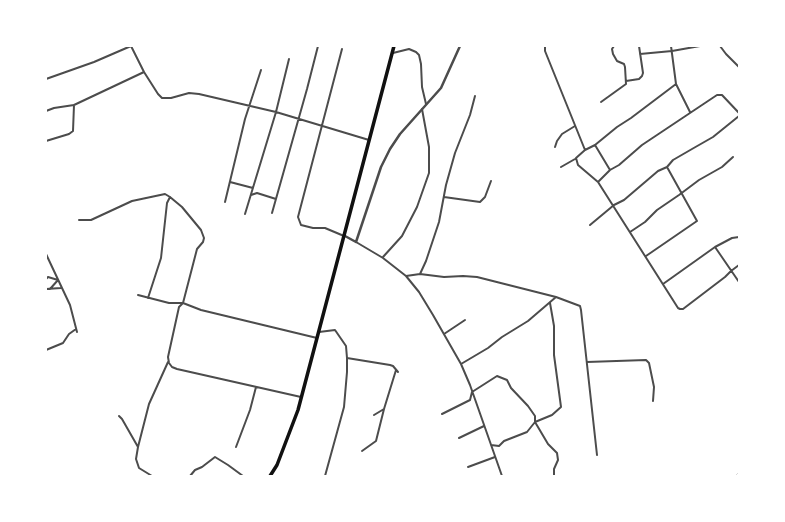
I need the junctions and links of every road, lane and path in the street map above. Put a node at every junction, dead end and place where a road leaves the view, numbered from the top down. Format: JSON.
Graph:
{"nodes":[{"id":1,"x":131,"y":46,"type":"edge"},
{"id":2,"x":318,"y":46,"type":"edge"},
{"id":3,"x":394,"y":46,"type":"edge"},
{"id":4,"x":460,"y":46,"type":"edge"},
{"id":5,"x":545,"y":46,"type":"edge"},
{"id":6,"x":614,"y":46,"type":"edge"},
{"id":7,"x":639,"y":46,"type":"edge"},
{"id":8,"x":671,"y":46,"type":"edge"},
{"id":9,"x":700,"y":46,"type":"edge"},
{"id":10,"x":720,"y":46,"type":"edge"},
{"id":11,"x":342,"y":49,"type":"dead end"},
{"id":12,"x":672,"y":51,"type":"junction"},
{"id":13,"x":393,"y":53,"type":"junction"},
{"id":14,"x":640,"y":54,"type":"junction"},
{"id":15,"x":289,"y":60,"type":"dead end"},
{"id":16,"x":739,"y":66,"type":"edge"},
{"id":17,"x":261,"y":70,"type":"dead end"},
{"id":18,"x":144,"y":72,"type":"junction"},
{"id":19,"x":46,"y":79,"type":"edge"},
{"id":20,"x":626,"y":81,"type":"junction"},
{"id":21,"x":676,"y":84,"type":"junction"},
{"id":22,"x":475,"y":96,"type":"dead end"},
{"id":23,"x":601,"y":102,"type":"dead end"},
{"id":24,"x":426,"y":104,"type":"junction"},
{"id":25,"x":74,"y":105,"type":"junction"},
{"id":26,"x":250,"y":106,"type":"junction"},
{"id":27,"x":422,"y":108,"type":"junction"},
{"id":28,"x":46,"y":110,"type":"edge"},
{"id":29,"x":276,"y":112,"type":"junction"},
{"id":30,"x":690,"y":112,"type":"junction"},
{"id":31,"x":739,"y":113,"type":"edge"},
{"id":32,"x":739,"y":116,"type":"edge"},
{"id":33,"x":298,"y":118,"type":"junction"},
{"id":34,"x":321,"y":126,"type":"junction"},
{"id":35,"x":575,"y":126,"type":"junction"},
{"id":36,"x":369,"y":140,"type":"junction"},
{"id":37,"x":46,"y":141,"type":"edge"},
{"id":38,"x":595,"y":145,"type":"junction"},
{"id":39,"x":554,"y":147,"type":"dead end"},
{"id":40,"x":585,"y":150,"type":"junction"},
{"id":41,"x":733,"y":157,"type":"dead end"},
{"id":42,"x":576,"y":158,"type":"junction"},
{"id":43,"x":561,"y":167,"type":"dead end"},
{"id":44,"x":667,"y":167,"type":"junction"},
{"id":45,"x":610,"y":170,"type":"junction"},
{"id":46,"x":491,"y":181,"type":"dead end"},
{"id":47,"x":230,"y":182,"type":"junction"},
{"id":48,"x":598,"y":182,"type":"junction"},
{"id":49,"x":253,"y":188,"type":"junction"},
{"id":50,"x":681,"y":193,"type":"junction"},
{"id":51,"x":251,"y":195,"type":"junction"},
{"id":52,"x":170,"y":197,"type":"junction"},
{"id":53,"x":444,"y":197,"type":"junction"},
{"id":54,"x":276,"y":199,"type":"junction"},
{"id":55,"x":225,"y":202,"type":"dead end"},
{"id":56,"x":614,"y":205,"type":"junction"},
{"id":57,"x":272,"y":212,"type":"dead end"},
{"id":58,"x":245,"y":214,"type":"dead end"},
{"id":59,"x":79,"y":220,"type":"dead end"},
{"id":60,"x":590,"y":224,"type":"dead end"},
{"id":61,"x":630,"y":232,"type":"junction"},
{"id":62,"x":345,"y":236,"type":"junction"},
{"id":63,"x":739,"y":237,"type":"edge"},
{"id":64,"x":356,"y":242,"type":"junction"},
{"id":65,"x":715,"y":247,"type":"junction"},
{"id":66,"x":46,"y":254,"type":"edge"},
{"id":67,"x":646,"y":256,"type":"junction"},
{"id":68,"x":383,"y":258,"type":"junction"},
{"id":69,"x":739,"y":265,"type":"edge"},
{"id":70,"x":731,"y":270,"type":"junction"},
{"id":71,"x":420,"y":274,"type":"junction"},
{"id":72,"x":406,"y":276,"type":"junction"},
{"id":73,"x":46,"y":279,"type":"edge"},
{"id":74,"x":58,"y":280,"type":"junction"},
{"id":75,"x":739,"y":282,"type":"edge"},
{"id":76,"x":662,"y":284,"type":"junction"},
{"id":77,"x":61,"y":288,"type":"junction"},
{"id":78,"x":46,"y":289,"type":"edge"},
{"id":79,"x":50,"y":289,"type":"junction"},
{"id":80,"x":138,"y":295,"type":"dead end"},
{"id":81,"x":556,"y":297,"type":"junction"},
{"id":82,"x":148,"y":298,"type":"junction"},
{"id":83,"x":182,"y":303,"type":"junction"},
{"id":84,"x":550,"y":303,"type":"junction"},
{"id":85,"x":465,"y":320,"type":"dead end"},
{"id":86,"x":319,"y":332,"type":"junction"},
{"id":87,"x":444,"y":334,"type":"junction"},
{"id":88,"x":317,"y":338,"type":"junction"},
{"id":89,"x":46,"y":350,"type":"edge"},
{"id":90,"x":346,"y":358,"type":"junction"},
{"id":91,"x":168,"y":361,"type":"junction"},
{"id":92,"x":587,"y":362,"type":"junction"},
{"id":93,"x":461,"y":364,"type":"junction"},
{"id":94,"x":256,"y":386,"type":"junction"},
{"id":95,"x":472,"y":392,"type":"junction"},
{"id":96,"x":302,"y":397,"type":"junction"},
{"id":97,"x":653,"y":401,"type":"dead end"},
{"id":98,"x":384,"y":409,"type":"junction"},
{"id":99,"x":442,"y":414,"type":"dead end"},
{"id":100,"x":374,"y":415,"type":"dead end"},
{"id":101,"x":119,"y":416,"type":"dead end"},
{"id":102,"x":535,"y":422,"type":"junction"},
{"id":103,"x":484,"y":426,"type":"junction"},
{"id":104,"x":459,"y":438,"type":"dead end"},
{"id":105,"x":490,"y":445,"type":"junction"},
{"id":106,"x":236,"y":446,"type":"dead end"},
{"id":107,"x":138,"y":447,"type":"junction"},
{"id":108,"x":362,"y":451,"type":"dead end"},
{"id":109,"x":597,"y":455,"type":"dead end"},
{"id":110,"x":495,"y":457,"type":"junction"},
{"id":111,"x":468,"y":467,"type":"dead end"},
{"id":112,"x":152,"y":476,"type":"edge"},
{"id":113,"x":190,"y":476,"type":"edge"},
{"id":114,"x":243,"y":476,"type":"edge"},
{"id":115,"x":270,"y":476,"type":"edge"},
{"id":116,"x":325,"y":476,"type":"edge"},
{"id":117,"x":502,"y":476,"type":"edge"},
{"id":118,"x":554,"y":476,"type":"edge"}],
"edges":[{"from":1,"to":18,"type":"street"},
{"from":1,"to":19,"type":"street"},
{"from":2,"to":33,"type":"street"},
{"from":3,"to":13,"type":"highway"},
{"from":4,"to":24,"type":"street"},
{"from":5,"to":35,"type":"street"},
{"from":6,"to":20,"type":"street"},
{"from":7,"to":14,"type":"street"},
{"from":8,"to":12,"type":"street"},
{"from":9,"to":12,"type":"street"},
{"from":10,"to":16,"type":"street"},
{"from":11,"to":34,"type":"street"},
{"from":12,"to":14,"type":"street"},
{"from":12,"to":21,"type":"street"},
{"from":13,"to":24,"type":"street"},
{"from":13,"to":36,"type":"highway"},
{"from":14,"to":20,"type":"street"},
{"from":15,"to":29,"type":"street"},
{"from":17,"to":26,"type":"street"},
{"from":18,"to":25,"type":"street"},
{"from":18,"to":26,"type":"street"},
{"from":20,"to":23,"type":"street"},
{"from":21,"to":30,"type":"street"},
{"from":21,"to":38,"type":"street"},
{"from":22,"to":53,"type":"street"},
{"from":24,"to":27,"type":"street"},
{"from":25,"to":28,"type":"street"},
{"from":25,"to":37,"type":"street"},
{"from":26,"to":29,"type":"street"},
{"from":26,"to":47,"type":"street"},
{"from":27,"to":64,"type":"street"},
{"from":27,"to":68,"type":"street"},
{"from":29,"to":33,"type":"street"},
{"from":29,"to":49,"type":"street"},
{"from":30,"to":31,"type":"street"},
{"from":30,"to":45,"type":"street"},
{"from":32,"to":44,"type":"street"},
{"from":33,"to":34,"type":"street"},
{"from":33,"to":54,"type":"street"},
{"from":34,"to":36,"type":"street"},
{"from":34,"to":62,"type":"street"},
{"from":35,"to":39,"type":"street"},
{"from":35,"to":40,"type":"street"},
{"from":36,"to":62,"type":"highway"},
{"from":38,"to":40,"type":"street"},
{"from":38,"to":45,"type":"street"},
{"from":40,"to":42,"type":"street"},
{"from":41,"to":50,"type":"street"},
{"from":42,"to":43,"type":"street"},
{"from":42,"to":48,"type":"street"},
{"from":44,"to":50,"type":"street"},
{"from":44,"to":56,"type":"street"},
{"from":45,"to":48,"type":"street"},
{"from":46,"to":53,"type":"street"},
{"from":47,"to":49,"type":"street"},
{"from":47,"to":55,"type":"street"},
{"from":48,"to":56,"type":"street"},
{"from":49,"to":51,"type":"street"},
{"from":50,"to":61,"type":"street"},
{"from":50,"to":67,"type":"street"},
{"from":51,"to":54,"type":"street"},
{"from":51,"to":58,"type":"street"},
{"from":52,"to":59,"type":"street"},
{"from":52,"to":82,"type":"street"},
{"from":52,"to":83,"type":"street"},
{"from":53,"to":71,"type":"street"},
{"from":54,"to":57,"type":"street"},
{"from":56,"to":60,"type":"street"},
{"from":56,"to":61,"type":"street"},
{"from":61,"to":67,"type":"street"},
{"from":62,"to":64,"type":"street"},
{"from":62,"to":86,"type":"highway"},
{"from":63,"to":65,"type":"street"},
{"from":64,"to":68,"type":"street"},
{"from":65,"to":70,"type":"street"},
{"from":65,"to":76,"type":"street"},
{"from":66,"to":74,"type":"street"},
{"from":67,"to":76,"type":"street"},
{"from":68,"to":72,"type":"street"},
{"from":69,"to":70,"type":"street"},
{"from":70,"to":75,"type":"street"},
{"from":70,"to":76,"type":"street"},
{"from":71,"to":72,"type":"street"},
{"from":71,"to":81,"type":"street"},
{"from":72,"to":87,"type":"street"},
{"from":73,"to":74,"type":"street"},
{"from":74,"to":77,"type":"street"},
{"from":74,"to":79,"type":"street"},
{"from":77,"to":79,"type":"street"},
{"from":77,"to":89,"type":"street"},
{"from":78,"to":79,"type":"street"},
{"from":80,"to":82,"type":"street"},
{"from":81,"to":84,"type":"street"},
{"from":81,"to":92,"type":"street"},
{"from":82,"to":83,"type":"street"},
{"from":83,"to":88,"type":"street"},
{"from":83,"to":91,"type":"street"},
{"from":84,"to":93,"type":"street"},
{"from":84,"to":102,"type":"street"},
{"from":85,"to":87,"type":"street"},
{"from":86,"to":88,"type":"highway"},
{"from":86,"to":90,"type":"street"},
{"from":87,"to":93,"type":"street"},
{"from":88,"to":96,"type":"highway"},
{"from":90,"to":98,"type":"street"},
{"from":90,"to":116,"type":"street"},
{"from":91,"to":94,"type":"street"},
{"from":91,"to":107,"type":"street"},
{"from":92,"to":97,"type":"street"},
{"from":92,"to":109,"type":"street"},
{"from":93,"to":95,"type":"street"},
{"from":94,"to":96,"type":"street"},
{"from":94,"to":106,"type":"street"},
{"from":95,"to":99,"type":"street"},
{"from":95,"to":102,"type":"street"},
{"from":95,"to":103,"type":"street"},
{"from":96,"to":115,"type":"highway"},
{"from":98,"to":100,"type":"street"},
{"from":98,"to":108,"type":"street"},
{"from":101,"to":107,"type":"street"},
{"from":102,"to":105,"type":"street"},
{"from":102,"to":118,"type":"street"},
{"from":103,"to":104,"type":"street"},
{"from":103,"to":105,"type":"street"},
{"from":105,"to":110,"type":"street"},
{"from":107,"to":112,"type":"street"},
{"from":110,"to":111,"type":"street"},
{"from":110,"to":117,"type":"street"},
{"from":113,"to":114,"type":"street"}]}
